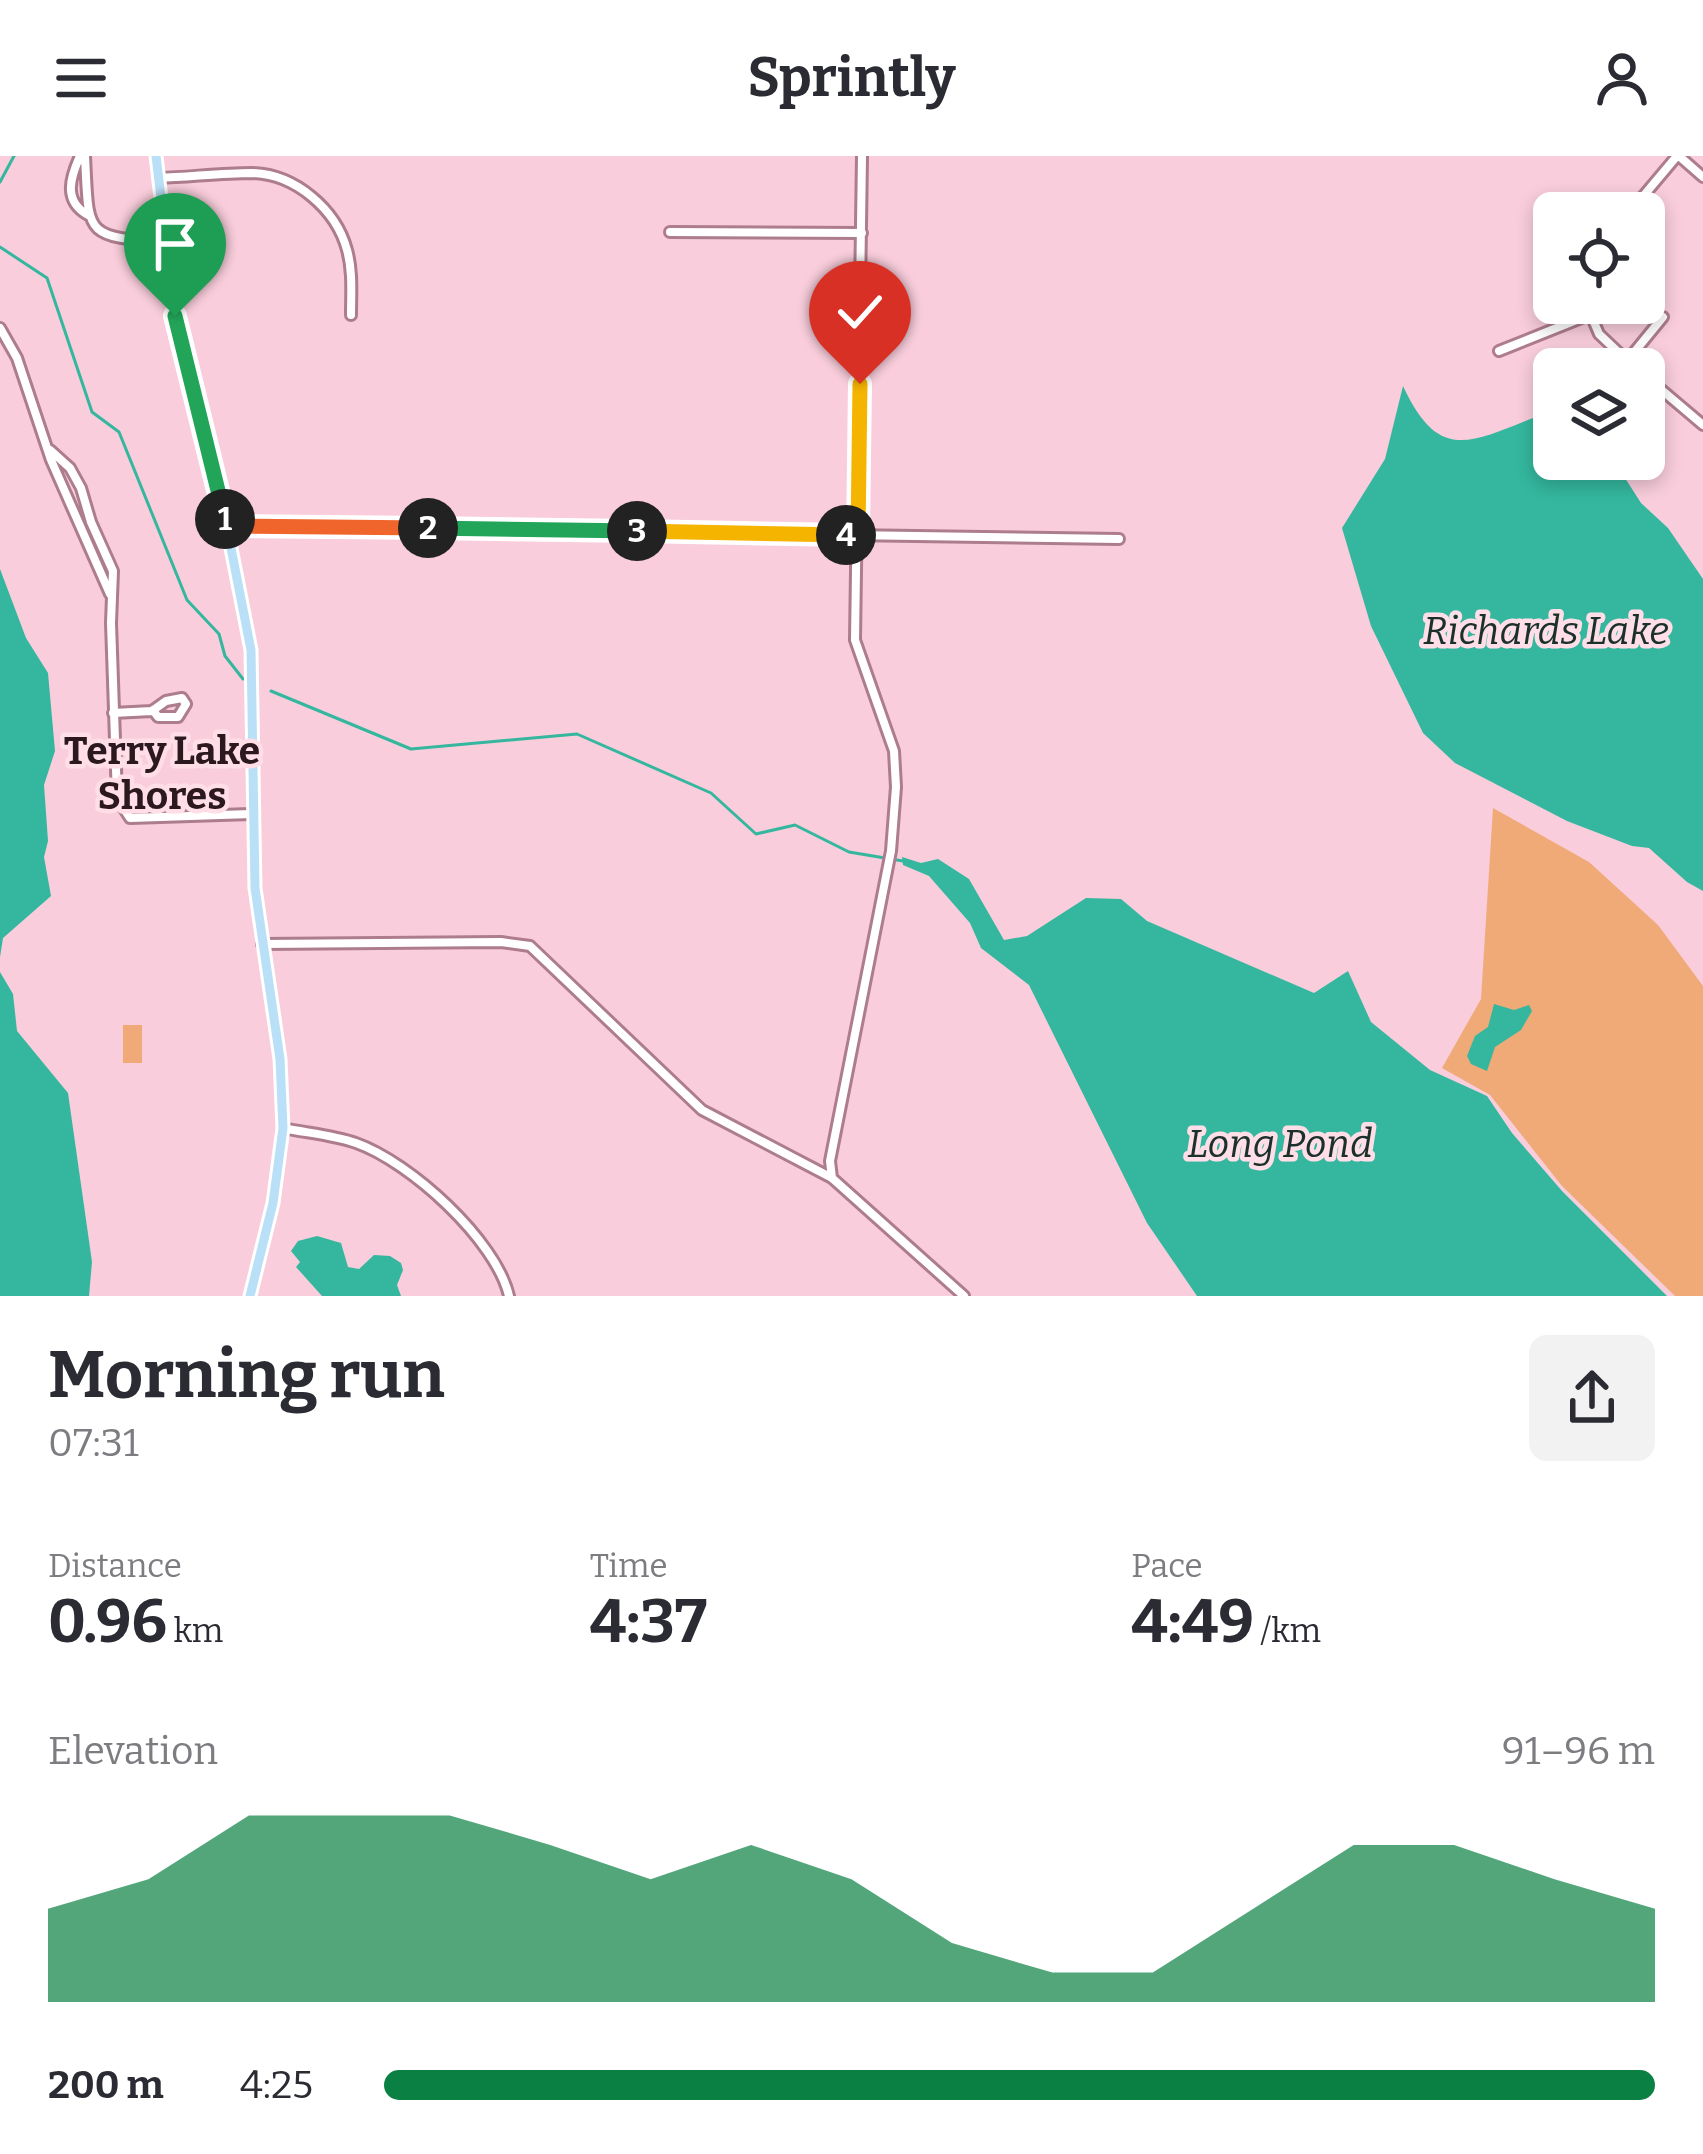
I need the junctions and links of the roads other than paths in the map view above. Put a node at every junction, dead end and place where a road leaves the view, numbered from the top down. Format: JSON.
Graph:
{"nodes":[{"id":1,"x":82,"y":156,"type":"edge"},
{"id":2,"x":156,"y":156,"type":"edge"},
{"id":3,"x":862,"y":156,"type":"edge"},
{"id":4,"x":1678,"y":156,"type":"edge"},
{"id":5,"x":1703,"y":177,"type":"edge"},
{"id":6,"x":159,"y":178,"type":"junction"},
{"id":7,"x":1647,"y":192,"type":"edge"},
{"id":8,"x":89,"y":216,"type":"junction"},
{"id":9,"x":670,"y":232,"type":"dead end"},
{"id":10,"x":862,"y":233,"type":"junction"},
{"id":11,"x":164,"y":242,"type":"junction"},
{"id":12,"x":351,"y":316,"type":"dead end"},
{"id":13,"x":1567,"y":324,"type":"edge"},
{"id":14,"x":1594,"y":324,"type":"edge"},
{"id":15,"x":1657,"y":324,"type":"edge"},
{"id":16,"x":0,"y":328,"type":"edge"},
{"id":17,"x":1612,"y":348,"type":"edge"},
{"id":18,"x":1638,"y":348,"type":"edge"},
{"id":19,"x":1499,"y":352,"type":"dead end"},
{"id":20,"x":1665,"y":393,"type":"edge"},
{"id":21,"x":1703,"y":425,"type":"edge"},
{"id":22,"x":50,"y":450,"type":"junction"},
{"id":23,"x":226,"y":526,"type":"junction"},
{"id":24,"x":858,"y":535,"type":"junction"},
{"id":25,"x":1119,"y":539,"type":"dead end"},
{"id":26,"x":111,"y":595,"type":"junction"},
{"id":27,"x":152,"y":711,"type":"dead end"},
{"id":28,"x":113,"y":713,"type":"junction"},
{"id":29,"x":251,"y":814,"type":"junction"},
{"id":30,"x":262,"y":944,"type":"junction"},
{"id":31,"x":283,"y":1128,"type":"junction"},
{"id":32,"x":832,"y":1178,"type":"junction"},
{"id":33,"x":250,"y":1296,"type":"edge"},
{"id":34,"x":509,"y":1296,"type":"edge"},
{"id":35,"x":964,"y":1296,"type":"edge"}],
"edges":[{"from":1,"to":8,"type":"street"},
{"from":1,"to":8,"type":"street"},
{"from":2,"to":6,"type":"main road"},
{"from":3,"to":10,"type":"street"},
{"from":4,"to":5,"type":"street"},
{"from":4,"to":7,"type":"street"},
{"from":6,"to":11,"type":"main road"},
{"from":6,"to":12,"type":"street"},
{"from":8,"to":11,"type":"street"},
{"from":9,"to":10,"type":"street"},
{"from":10,"to":24,"type":"street"},
{"from":11,"to":23,"type":"main road"},
{"from":13,"to":19,"type":"street"},
{"from":14,"to":17,"type":"street"},
{"from":15,"to":18,"type":"street"},
{"from":16,"to":22,"type":"street"},
{"from":20,"to":21,"type":"street"},
{"from":22,"to":26,"type":"street"},
{"from":22,"to":26,"type":"street"},
{"from":23,"to":24,"type":"street"},
{"from":23,"to":29,"type":"main road"},
{"from":24,"to":25,"type":"street"},
{"from":24,"to":32,"type":"street"},
{"from":26,"to":28,"type":"street"},
{"from":27,"to":28,"type":"street"},
{"from":28,"to":29,"type":"street"},
{"from":29,"to":30,"type":"main road"},
{"from":30,"to":31,"type":"main road"},
{"from":30,"to":32,"type":"street"},
{"from":31,"to":33,"type":"main road"},
{"from":31,"to":34,"type":"street"},
{"from":32,"to":35,"type":"street"}]}
